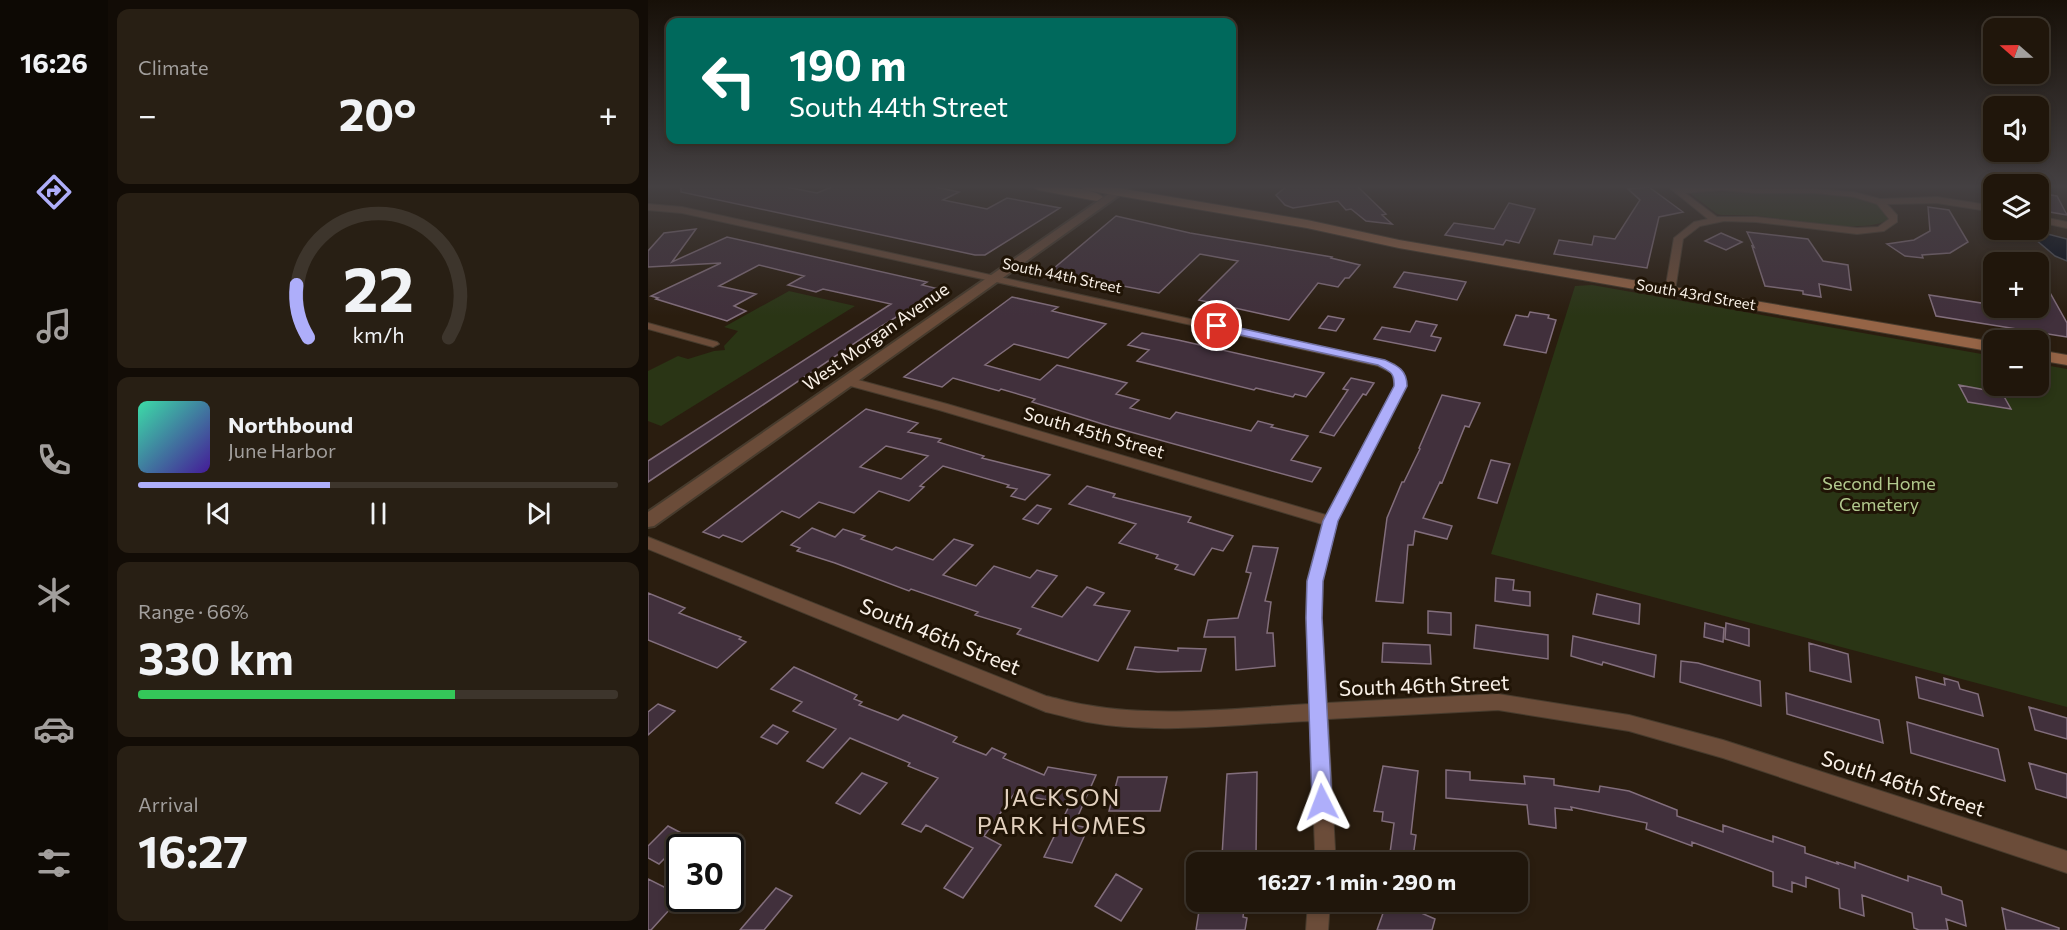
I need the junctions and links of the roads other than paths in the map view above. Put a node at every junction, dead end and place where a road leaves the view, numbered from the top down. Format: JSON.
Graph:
{"nodes":[{"id":1,"x":773,"y":229,"type":"edge"},
{"id":2,"x":1064,"y":229,"type":"edge"},
{"id":3,"x":1332,"y":229,"type":"edge"},
{"id":4,"x":1687,"y":229,"type":"edge"},
{"id":5,"x":1852,"y":229,"type":"edge"},
{"id":6,"x":1869,"y":229,"type":"edge"},
{"id":7,"x":996,"y":277,"type":"junction"},
{"id":8,"x":1670,"y":291,"type":"junction"},
{"id":9,"x":648,"y":326,"type":"edge"},
{"id":10,"x":713,"y":344,"type":"dead end"},
{"id":11,"x":1983,"y":345,"type":"edge"},
{"id":12,"x":2049,"y":357,"type":"edge"},
{"id":13,"x":2067,"y":360,"type":"edge"},
{"id":14,"x":848,"y":381,"type":"junction"},
{"id":15,"x":648,"y":521,"type":"edge"},
{"id":16,"x":1330,"y":521,"type":"junction"},
{"id":17,"x":648,"y":543,"type":"edge"},
{"id":18,"x":1318,"y":713,"type":"junction"},
{"id":19,"x":1325,"y":852,"type":"edge"},
{"id":20,"x":2067,"y":862,"type":"edge"},
{"id":21,"x":1318,"y":912,"type":"edge"},
{"id":22,"x":1317,"y":930,"type":"edge"}],
"edges":[{"from":1,"to":7,"type":"street","name":"South 44th Street"},
{"from":2,"to":7,"type":"street","name":"West Morgan Avenue"},
{"from":3,"to":8,"type":"main road","name":"South 43rd Street"},
{"from":4,"to":8,"type":"street"},
{"from":5,"to":6,"type":"street"},
{"from":7,"to":14,"type":"street","name":"West Morgan Avenue"},
{"from":7,"to":16,"type":"street","name":"South 44th Street"},
{"from":8,"to":11,"type":"main road","name":"South 43rd Street"},
{"from":9,"to":10,"type":"street"},
{"from":12,"to":13,"type":"main road"},
{"from":14,"to":15,"type":"street","name":"West Morgan Avenue"},
{"from":14,"to":16,"type":"street","name":"South 45th Street"},
{"from":16,"to":18,"type":"street"},
{"from":17,"to":18,"type":"street","name":"South 46th Street"},
{"from":18,"to":19,"type":"street"},
{"from":18,"to":20,"type":"street","name":"South 46th Street"},
{"from":21,"to":22,"type":"street"}]}
